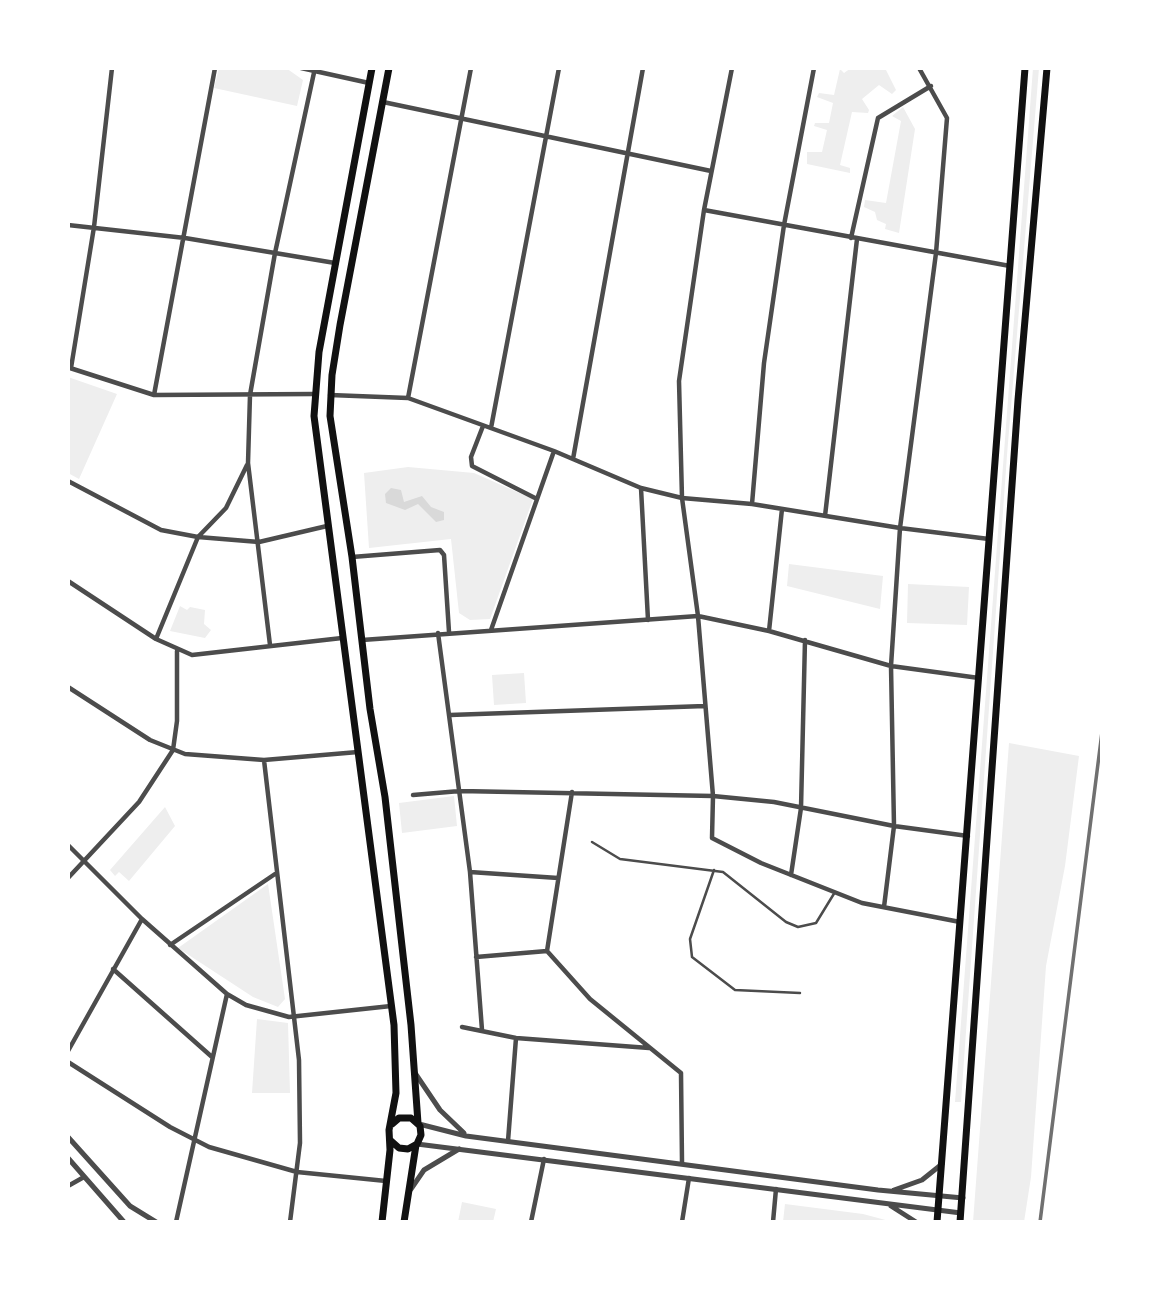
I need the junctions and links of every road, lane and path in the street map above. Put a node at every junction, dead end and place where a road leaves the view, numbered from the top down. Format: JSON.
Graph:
{"nodes":[{"id":1,"x":112,"y":68,"type":"edge"},
{"id":2,"x":215,"y":68,"type":"edge"},
{"id":3,"x":301,"y":68,"type":"edge"},
{"id":4,"x":372,"y":68,"type":"edge"},
{"id":5,"x":389,"y":68,"type":"edge"},
{"id":6,"x":471,"y":68,"type":"edge"},
{"id":7,"x":559,"y":68,"type":"edge"},
{"id":8,"x":643,"y":68,"type":"edge"},
{"id":9,"x":732,"y":68,"type":"edge"},
{"id":10,"x":814,"y":68,"type":"edge"},
{"id":11,"x":919,"y":68,"type":"edge"},
{"id":12,"x":1025,"y":68,"type":"edge"},
{"id":13,"x":1047,"y":68,"type":"edge"},
{"id":14,"x":315,"y":70,"type":"edge"},
{"id":15,"x":369,"y":83,"type":"junction"},
{"id":16,"x":931,"y":86,"type":"junction"},
{"id":17,"x":383,"y":102,"type":"junction"},
{"id":18,"x":463,"y":118,"type":"junction"},
{"id":19,"x":546,"y":136,"type":"junction"},
{"id":20,"x":627,"y":153,"type":"junction"},
{"id":21,"x":711,"y":171,"type":"junction"},
{"id":22,"x":704,"y":210,"type":"junction"},
{"id":23,"x":68,"y":225,"type":"edge"},
{"id":24,"x":784,"y":225,"type":"junction"},
{"id":25,"x":94,"y":227,"type":"junction"},
{"id":26,"x":850,"y":238,"type":"junction"},
{"id":27,"x":185,"y":239,"type":"junction"},
{"id":28,"x":857,"y":239,"type":"junction"},
{"id":29,"x":275,"y":253,"type":"junction"},
{"id":30,"x":936,"y":253,"type":"junction"},
{"id":31,"x":335,"y":263,"type":"junction"},
{"id":32,"x":1010,"y":267,"type":"junction"},
{"id":33,"x":70,"y":367,"type":"edge"},
{"id":34,"x":314,"y":394,"type":"junction"},
{"id":35,"x":154,"y":395,"type":"junction"},
{"id":36,"x":250,"y":395,"type":"junction"},
{"id":37,"x":330,"y":395,"type":"junction"},
{"id":38,"x":408,"y":398,"type":"junction"},
{"id":39,"x":483,"y":426,"type":"junction"},
{"id":40,"x":491,"y":428,"type":"junction"},
{"id":41,"x":554,"y":451,"type":"junction"},
{"id":42,"x":573,"y":459,"type":"junction"},
{"id":43,"x":248,"y":463,"type":"junction"},
{"id":44,"x":68,"y":481,"type":"edge"},
{"id":45,"x":641,"y":488,"type":"junction"},
{"id":46,"x":682,"y":498,"type":"junction"},
{"id":47,"x":537,"y":499,"type":"junction"},
{"id":48,"x":752,"y":504,"type":"junction"},
{"id":49,"x":782,"y":509,"type":"junction"},
{"id":50,"x":825,"y":516,"type":"junction"},
{"id":51,"x":327,"y":526,"type":"junction"},
{"id":52,"x":900,"y":528,"type":"junction"},
{"id":53,"x":198,"y":537,"type":"junction"},
{"id":54,"x":990,"y":539,"type":"junction"},
{"id":55,"x":259,"y":542,"type":"junction"},
{"id":56,"x":352,"y":557,"type":"junction"},
{"id":57,"x":68,"y":582,"type":"edge"},
{"id":58,"x":698,"y":616,"type":"junction"},
{"id":59,"x":648,"y":620,"type":"junction"},
{"id":60,"x":491,"y":630,"type":"junction"},
{"id":61,"x":769,"y":631,"type":"junction"},
{"id":62,"x":449,"y":632,"type":"junction"},
{"id":63,"x":438,"y":633,"type":"junction"},
{"id":64,"x":342,"y":638,"type":"junction"},
{"id":65,"x":156,"y":639,"type":"junction"},
{"id":66,"x":362,"y":640,"type":"junction"},
{"id":67,"x":805,"y":640,"type":"junction"},
{"id":68,"x":270,"y":645,"type":"junction"},
{"id":69,"x":177,"y":651,"type":"junction"},
{"id":70,"x":891,"y":666,"type":"junction"},
{"id":71,"x":980,"y":678,"type":"junction"},
{"id":72,"x":68,"y":687,"type":"edge"},
{"id":73,"x":705,"y":706,"type":"junction"},
{"id":74,"x":450,"y":715,"type":"junction"},
{"id":75,"x":173,"y":750,"type":"junction"},
{"id":76,"x":358,"y":752,"type":"junction"},
{"id":77,"x":264,"y":760,"type":"junction"},
{"id":78,"x":460,"y":791,"type":"junction"},
{"id":79,"x":572,"y":792,"type":"junction"},
{"id":80,"x":413,"y":795,"type":"dead end"},
{"id":81,"x":713,"y":796,"type":"junction"},
{"id":82,"x":801,"y":808,"type":"junction"},
{"id":83,"x":894,"y":826,"type":"junction"},
{"id":84,"x":968,"y":836,"type":"junction"},
{"id":85,"x":592,"y":842,"type":"dead end"},
{"id":86,"x":68,"y":845,"type":"edge"},
{"id":87,"x":85,"y":860,"type":"junction"},
{"id":88,"x":714,"y":870,"type":"junction"},
{"id":89,"x":470,"y":872,"type":"junction"},
{"id":90,"x":275,"y":874,"type":"junction"},
{"id":91,"x":791,"y":875,"type":"junction"},
{"id":92,"x":68,"y":878,"type":"edge"},
{"id":93,"x":558,"y":878,"type":"junction"},
{"id":94,"x":835,"y":892,"type":"junction"},
{"id":95,"x":884,"y":907,"type":"junction"},
{"id":96,"x":142,"y":919,"type":"junction"},
{"id":97,"x":961,"y":922,"type":"junction"},
{"id":98,"x":170,"y":945,"type":"junction"},
{"id":99,"x":547,"y":951,"type":"junction"},
{"id":100,"x":476,"y":957,"type":"junction"},
{"id":101,"x":113,"y":969,"type":"junction"},
{"id":102,"x":227,"y":993,"type":"junction"},
{"id":103,"x":800,"y":993,"type":"dead end"},
{"id":104,"x":392,"y":1006,"type":"junction"},
{"id":105,"x":295,"y":1017,"type":"junction"},
{"id":106,"x":462,"y":1027,"type":"dead end"},
{"id":107,"x":482,"y":1030,"type":"junction"},
{"id":108,"x":516,"y":1038,"type":"junction"},
{"id":109,"x":650,"y":1048,"type":"junction"},
{"id":110,"x":68,"y":1051,"type":"edge"},
{"id":111,"x":212,"y":1057,"type":"junction"},
{"id":112,"x":68,"y":1062,"type":"edge"},
{"id":113,"x":413,"y":1070,"type":"junction"},
{"id":114,"x":418,"y":1123,"type":"junction"},
{"id":115,"x":392,"y":1124,"type":"junction"},
{"id":116,"x":466,"y":1136,"type":"junction"},
{"id":117,"x":68,"y":1138,"type":"edge"},
{"id":118,"x":194,"y":1140,"type":"junction"},
{"id":119,"x":390,"y":1140,"type":"junction"},
{"id":120,"x":508,"y":1141,"type":"junction"},
{"id":121,"x":417,"y":1145,"type":"junction"},
{"id":122,"x":459,"y":1149,"type":"junction"},
{"id":123,"x":68,"y":1158,"type":"edge"},
{"id":124,"x":544,"y":1159,"type":"junction"},
{"id":125,"x":682,"y":1162,"type":"junction"},
{"id":126,"x":942,"y":1164,"type":"junction"},
{"id":127,"x":297,"y":1171,"type":"junction"},
{"id":128,"x":84,"y":1177,"type":"junction"},
{"id":129,"x":690,"y":1177,"type":"junction"},
{"id":130,"x":387,"y":1181,"type":"junction"},
{"id":131,"x":68,"y":1186,"type":"edge"},
{"id":132,"x":776,"y":1189,"type":"junction"},
{"id":133,"x":409,"y":1191,"type":"junction"},
{"id":134,"x":891,"y":1191,"type":"junction"},
{"id":135,"x":939,"y":1194,"type":"junction"},
{"id":136,"x":963,"y":1198,"type":"junction"},
{"id":137,"x":888,"y":1205,"type":"junction"},
{"id":138,"x":938,"y":1210,"type":"junction"},
{"id":139,"x":961,"y":1217,"type":"edge"},
{"id":140,"x":153,"y":1221,"type":"edge"},
{"id":141,"x":124,"y":1222,"type":"edge"},
{"id":142,"x":176,"y":1222,"type":"edge"},
{"id":143,"x":290,"y":1222,"type":"edge"},
{"id":144,"x":382,"y":1222,"type":"edge"},
{"id":145,"x":404,"y":1222,"type":"edge"},
{"id":146,"x":531,"y":1222,"type":"edge"},
{"id":147,"x":682,"y":1222,"type":"edge"},
{"id":148,"x":773,"y":1222,"type":"edge"},
{"id":149,"x":916,"y":1222,"type":"edge"},
{"id":150,"x":937,"y":1222,"type":"edge"}],
"edges":[{"from":1,"to":25,"type":"street"},
{"from":2,"to":27,"type":"street"},
{"from":3,"to":14,"type":"street"},
{"from":4,"to":15,"type":"main road"},
{"from":5,"to":17,"type":"main road"},
{"from":6,"to":18,"type":"street"},
{"from":7,"to":19,"type":"street"},
{"from":8,"to":20,"type":"street"},
{"from":9,"to":21,"type":"street"},
{"from":10,"to":24,"type":"street"},
{"from":11,"to":16,"type":"street"},
{"from":12,"to":32,"type":"main road"},
{"from":13,"to":136,"type":"main road"},
{"from":14,"to":15,"type":"street"},
{"from":14,"to":29,"type":"street"},
{"from":15,"to":31,"type":"main road"},
{"from":16,"to":26,"type":"street"},
{"from":16,"to":30,"type":"street"},
{"from":17,"to":18,"type":"street"},
{"from":17,"to":37,"type":"main road"},
{"from":18,"to":19,"type":"street"},
{"from":18,"to":38,"type":"street"},
{"from":19,"to":20,"type":"street"},
{"from":19,"to":40,"type":"street"},
{"from":20,"to":21,"type":"street"},
{"from":20,"to":42,"type":"street"},
{"from":21,"to":22,"type":"street"},
{"from":22,"to":24,"type":"street"},
{"from":22,"to":46,"type":"street"},
{"from":23,"to":25,"type":"street"},
{"from":24,"to":26,"type":"street"},
{"from":24,"to":48,"type":"street"},
{"from":25,"to":27,"type":"street"},
{"from":25,"to":33,"type":"street"},
{"from":26,"to":28,"type":"street"},
{"from":27,"to":29,"type":"street"},
{"from":27,"to":35,"type":"street"},
{"from":28,"to":30,"type":"street"},
{"from":28,"to":50,"type":"street"},
{"from":29,"to":31,"type":"street"},
{"from":29,"to":36,"type":"street"},
{"from":30,"to":32,"type":"street"},
{"from":30,"to":52,"type":"street"},
{"from":31,"to":34,"type":"main road"},
{"from":32,"to":54,"type":"main road"},
{"from":33,"to":35,"type":"street"},
{"from":34,"to":36,"type":"street"},
{"from":34,"to":51,"type":"main road"},
{"from":35,"to":36,"type":"street"},
{"from":36,"to":43,"type":"street"},
{"from":37,"to":38,"type":"street"},
{"from":37,"to":56,"type":"main road"},
{"from":38,"to":39,"type":"street"},
{"from":39,"to":40,"type":"street"},
{"from":39,"to":47,"type":"street"},
{"from":40,"to":41,"type":"street"},
{"from":41,"to":42,"type":"street"},
{"from":41,"to":47,"type":"street"},
{"from":42,"to":45,"type":"street"},
{"from":43,"to":53,"type":"street"},
{"from":43,"to":55,"type":"street"},
{"from":44,"to":53,"type":"street"},
{"from":45,"to":46,"type":"street"},
{"from":45,"to":59,"type":"street"},
{"from":46,"to":48,"type":"street"},
{"from":46,"to":58,"type":"street"},
{"from":47,"to":60,"type":"street"},
{"from":48,"to":49,"type":"street"},
{"from":49,"to":50,"type":"street"},
{"from":49,"to":61,"type":"street"},
{"from":50,"to":52,"type":"street"},
{"from":51,"to":55,"type":"street"},
{"from":51,"to":64,"type":"main road"},
{"from":52,"to":54,"type":"street"},
{"from":52,"to":70,"type":"street"},
{"from":53,"to":55,"type":"street"},
{"from":53,"to":65,"type":"street"},
{"from":54,"to":71,"type":"main road"},
{"from":55,"to":68,"type":"street"},
{"from":56,"to":62,"type":"street"},
{"from":56,"to":66,"type":"main road"},
{"from":57,"to":65,"type":"street"},
{"from":58,"to":59,"type":"street"},
{"from":58,"to":61,"type":"street"},
{"from":58,"to":73,"type":"street"},
{"from":59,"to":60,"type":"street"},
{"from":60,"to":62,"type":"street"},
{"from":61,"to":67,"type":"street"},
{"from":62,"to":63,"type":"street"},
{"from":63,"to":66,"type":"street"},
{"from":63,"to":74,"type":"street"},
{"from":64,"to":68,"type":"street"},
{"from":64,"to":76,"type":"main road"},
{"from":65,"to":69,"type":"street"},
{"from":66,"to":113,"type":"main road"},
{"from":67,"to":70,"type":"street"},
{"from":67,"to":82,"type":"street"},
{"from":68,"to":69,"type":"street"},
{"from":69,"to":75,"type":"street"},
{"from":70,"to":71,"type":"street"},
{"from":70,"to":83,"type":"street"},
{"from":71,"to":84,"type":"main road"},
{"from":72,"to":75,"type":"street"},
{"from":73,"to":74,"type":"street"},
{"from":73,"to":81,"type":"street"},
{"from":74,"to":78,"type":"street"},
{"from":75,"to":77,"type":"street"},
{"from":75,"to":87,"type":"street"},
{"from":76,"to":77,"type":"street"},
{"from":76,"to":104,"type":"main road"},
{"from":77,"to":90,"type":"street"},
{"from":78,"to":79,"type":"street"},
{"from":78,"to":80,"type":"street"},
{"from":78,"to":89,"type":"street"},
{"from":79,"to":81,"type":"street"},
{"from":79,"to":93,"type":"street"},
{"from":81,"to":82,"type":"street"},
{"from":81,"to":91,"type":"street"},
{"from":82,"to":83,"type":"street"},
{"from":82,"to":91,"type":"street"},
{"from":83,"to":84,"type":"street"},
{"from":83,"to":95,"type":"street"},
{"from":84,"to":97,"type":"main road"},
{"from":85,"to":88,"type":"lane"},
{"from":86,"to":87,"type":"street"},
{"from":87,"to":92,"type":"street"},
{"from":87,"to":96,"type":"street"},
{"from":88,"to":94,"type":"lane"},
{"from":88,"to":103,"type":"lane"},
{"from":89,"to":93,"type":"street"},
{"from":89,"to":100,"type":"street"},
{"from":90,"to":98,"type":"street"},
{"from":90,"to":105,"type":"street"},
{"from":91,"to":94,"type":"street"},
{"from":93,"to":99,"type":"street"},
{"from":94,"to":95,"type":"street"},
{"from":95,"to":97,"type":"street"},
{"from":96,"to":98,"type":"street"},
{"from":96,"to":101,"type":"street"},
{"from":97,"to":126,"type":"main road"},
{"from":98,"to":102,"type":"street"},
{"from":99,"to":100,"type":"street"},
{"from":99,"to":109,"type":"street"},
{"from":100,"to":107,"type":"street"},
{"from":101,"to":110,"type":"street"},
{"from":101,"to":111,"type":"street"},
{"from":102,"to":105,"type":"street"},
{"from":102,"to":111,"type":"street"},
{"from":104,"to":105,"type":"street"},
{"from":104,"to":115,"type":"main road"},
{"from":105,"to":127,"type":"street"},
{"from":106,"to":107,"type":"street"},
{"from":107,"to":108,"type":"street"},
{"from":108,"to":109,"type":"street"},
{"from":108,"to":120,"type":"street"},
{"from":109,"to":125,"type":"street"},
{"from":111,"to":118,"type":"street"},
{"from":112,"to":118,"type":"street"},
{"from":113,"to":114,"type":"main road"},
{"from":113,"to":116,"type":"street"},
{"from":114,"to":115,"type":"main road"},
{"from":114,"to":116,"type":"street"},
{"from":114,"to":121,"type":"main road"},
{"from":115,"to":119,"type":"main road"},
{"from":116,"to":120,"type":"street"},
{"from":117,"to":140,"type":"street"},
{"from":118,"to":127,"type":"street"},
{"from":118,"to":142,"type":"street"},
{"from":119,"to":121,"type":"main road"},
{"from":119,"to":130,"type":"main road"},
{"from":120,"to":125,"type":"street"},
{"from":121,"to":122,"type":"street"},
{"from":121,"to":133,"type":"main road"},
{"from":122,"to":124,"type":"street"},
{"from":122,"to":133,"type":"street"},
{"from":123,"to":128,"type":"street"},
{"from":124,"to":129,"type":"street"},
{"from":124,"to":146,"type":"street"},
{"from":125,"to":134,"type":"street"},
{"from":126,"to":134,"type":"street"},
{"from":126,"to":135,"type":"main road"},
{"from":127,"to":130,"type":"street"},
{"from":127,"to":143,"type":"street"},
{"from":128,"to":131,"type":"street"},
{"from":128,"to":141,"type":"street"},
{"from":129,"to":132,"type":"street"},
{"from":129,"to":147,"type":"street"},
{"from":130,"to":144,"type":"main road"},
{"from":132,"to":137,"type":"street"},
{"from":132,"to":148,"type":"street"},
{"from":133,"to":145,"type":"main road"},
{"from":134,"to":135,"type":"street"},
{"from":135,"to":136,"type":"street"},
{"from":135,"to":138,"type":"main road"},
{"from":136,"to":139,"type":"main road"},
{"from":137,"to":138,"type":"street"},
{"from":137,"to":149,"type":"street"},
{"from":138,"to":139,"type":"street"},
{"from":138,"to":150,"type":"main road"}]}
